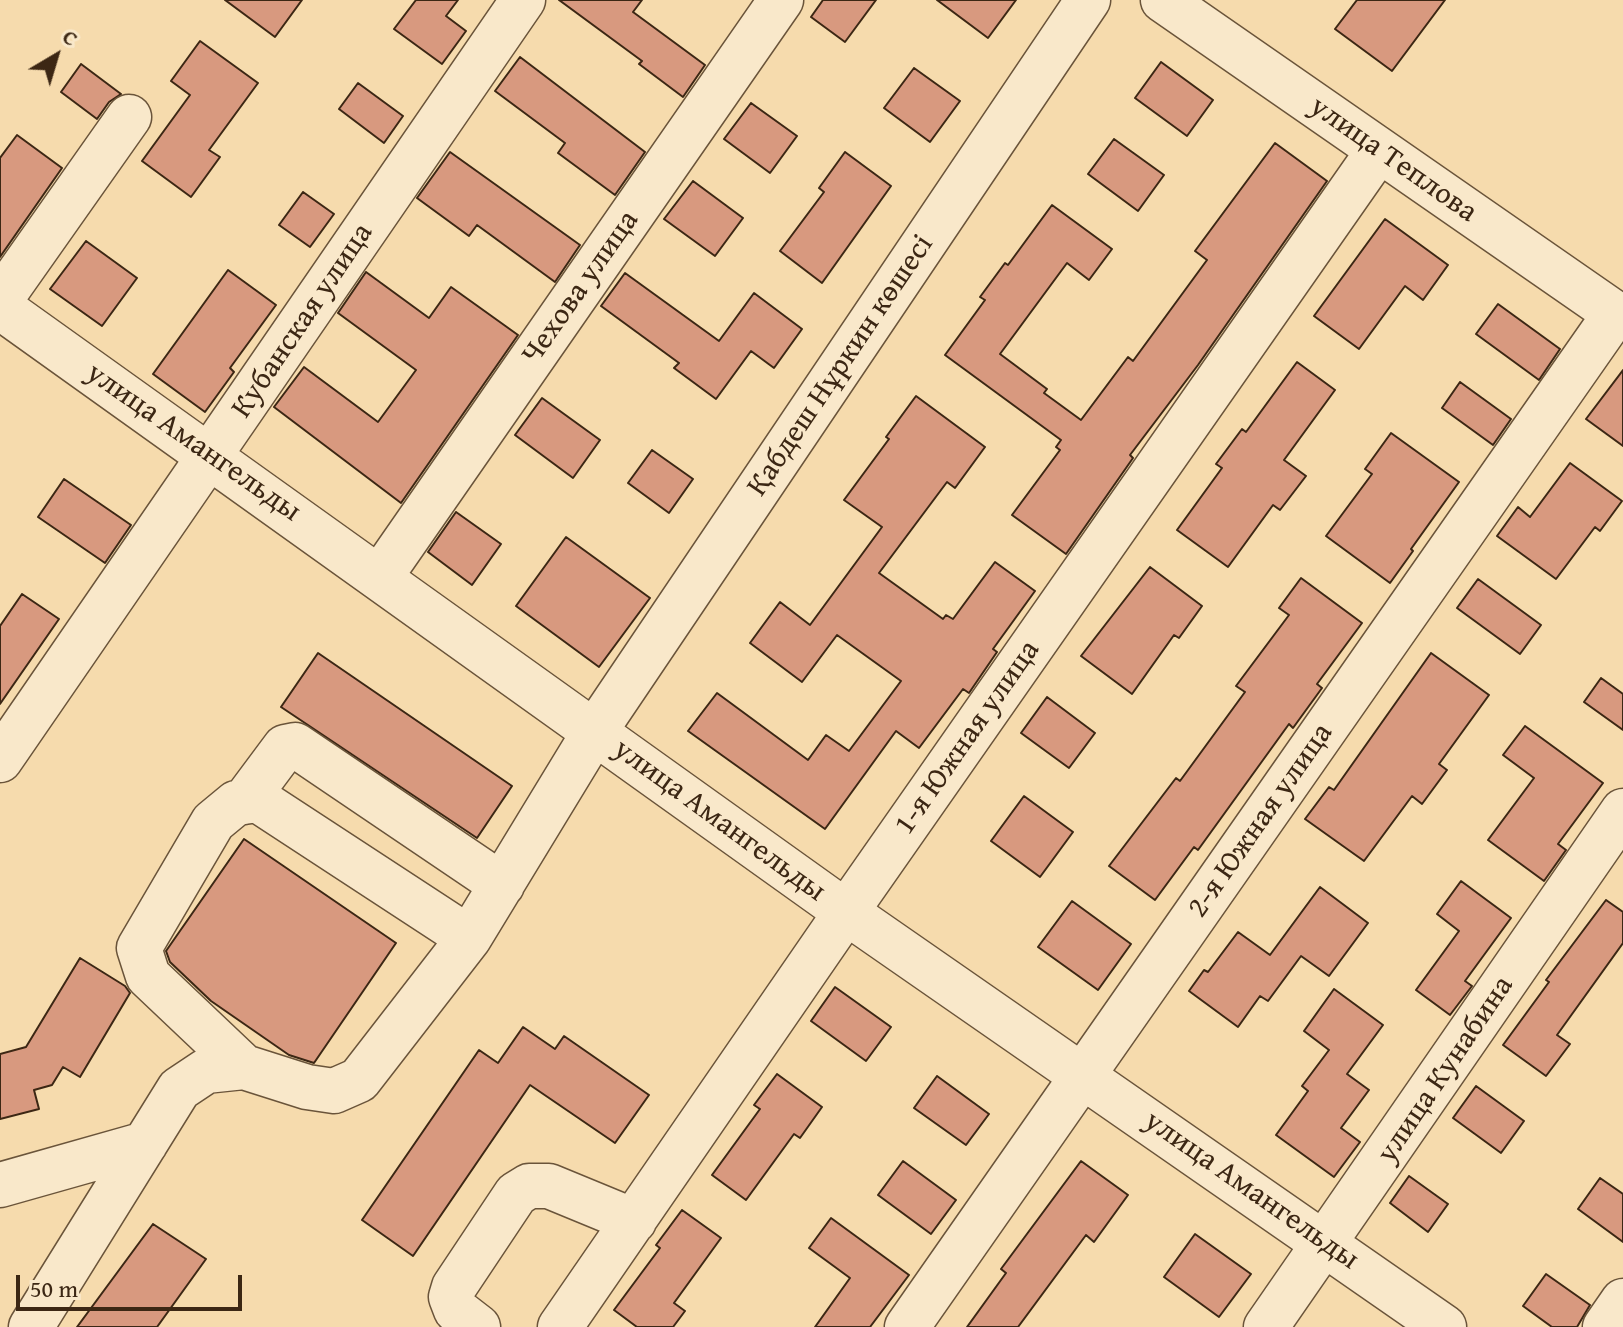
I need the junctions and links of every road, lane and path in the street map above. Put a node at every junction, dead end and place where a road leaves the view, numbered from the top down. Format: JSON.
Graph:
{"nodes":[{"id":1,"x":523,"y":0,"type":"edge"},
{"id":2,"x":781,"y":0,"type":"edge"},
{"id":3,"x":1088,"y":0,"type":"edge"},
{"id":4,"x":1163,"y":0,"type":"edge"},
{"id":5,"x":129,"y":117,"type":"dead end"},
{"id":6,"x":1379,"y":150,"type":"junction"},
{"id":7,"x":0,"y":300,"type":"edge"},
{"id":8,"x":0,"y":307,"type":"edge"},
{"id":9,"x":1619,"y":317,"type":"edge"},
{"id":10,"x":210,"y":455,"type":"junction"},
{"id":11,"x":380,"y":577,"type":"junction"},
{"id":12,"x":595,"y":731,"type":"junction"},
{"id":13,"x":0,"y":760,"type":"edge"},
{"id":14,"x":244,"y":802,"type":"junction"},
{"id":15,"x":1623,"y":811,"type":"edge"},
{"id":16,"x":502,"y":885,"type":"junction"},
{"id":17,"x":846,"y":912,"type":"junction"},
{"id":18,"x":469,"y":938,"type":"junction"},
{"id":19,"x":244,"y":1067,"type":"junction"},
{"id":20,"x":1084,"y":1074,"type":"junction"},
{"id":21,"x":145,"y":1144,"type":"junction"},
{"id":22,"x":0,"y":1185,"type":"edge"},
{"id":23,"x":634,"y":1221,"type":"junction"},
{"id":24,"x":1326,"y":1244,"type":"junction"},
{"id":25,"x":1623,"y":1301,"type":"edge"},
{"id":26,"x":31,"y":1327,"type":"edge"},
{"id":27,"x":478,"y":1327,"type":"edge"},
{"id":28,"x":560,"y":1327,"type":"edge"},
{"id":29,"x":907,"y":1327,"type":"edge"},
{"id":30,"x":1266,"y":1327,"type":"edge"},
{"id":31,"x":1444,"y":1327,"type":"edge"},
{"id":32,"x":1605,"y":1327,"type":"edge"}],
"edges":[{"from":1,"to":10,"type":"street","name":"Кубанская улица"},
{"from":2,"to":11,"type":"street","name":"Чехова улица"},
{"from":3,"to":12,"type":"street","name":"Қабдеш Нұркин көшесі"},
{"from":4,"to":6,"type":"street","name":"улица Теплова"},
{"from":5,"to":7,"type":"street"},
{"from":6,"to":9,"type":"street","name":"улица Теплова"},
{"from":6,"to":17,"type":"street","name":"1-я Южная улица"},
{"from":8,"to":10,"type":"street","name":"улица Амангельды"},
{"from":9,"to":20,"type":"street","name":"2-я Южная улица"},
{"from":10,"to":11,"type":"street","name":"улица Амангельды"},
{"from":10,"to":13,"type":"street","name":"Кубанская улица"},
{"from":11,"to":12,"type":"street","name":"улица Амангельды"},
{"from":12,"to":16,"type":"street","name":"Қабдеш Нұркин көшесі"},
{"from":12,"to":17,"type":"street","name":"улица Амангельды"},
{"from":14,"to":16,"type":"street"},
{"from":14,"to":18,"type":"street"},
{"from":14,"to":19,"type":"street"},
{"from":15,"to":24,"type":"street","name":"улица Кунабина"},
{"from":16,"to":18,"type":"street","name":"Қабдеш Нұркин көшесі"},
{"from":17,"to":20,"type":"street","name":"улица Амангельды"},
{"from":17,"to":23,"type":"street","name":"1-я Южная улица"},
{"from":18,"to":19,"type":"street","name":"Қабдеш Нұркин көшесі"},
{"from":19,"to":21,"type":"street"},
{"from":20,"to":24,"type":"street","name":"улица Амангельды"},
{"from":20,"to":29,"type":"street","name":"2-я Южная улица"},
{"from":21,"to":22,"type":"street"},
{"from":21,"to":26,"type":"street"},
{"from":23,"to":27,"type":"street"},
{"from":23,"to":28,"type":"street","name":"1-я Южная улица"},
{"from":24,"to":30,"type":"street","name":"улица Кунабина"},
{"from":24,"to":31,"type":"street","name":"улица Амангельды"},
{"from":25,"to":32,"type":"street"}]}
